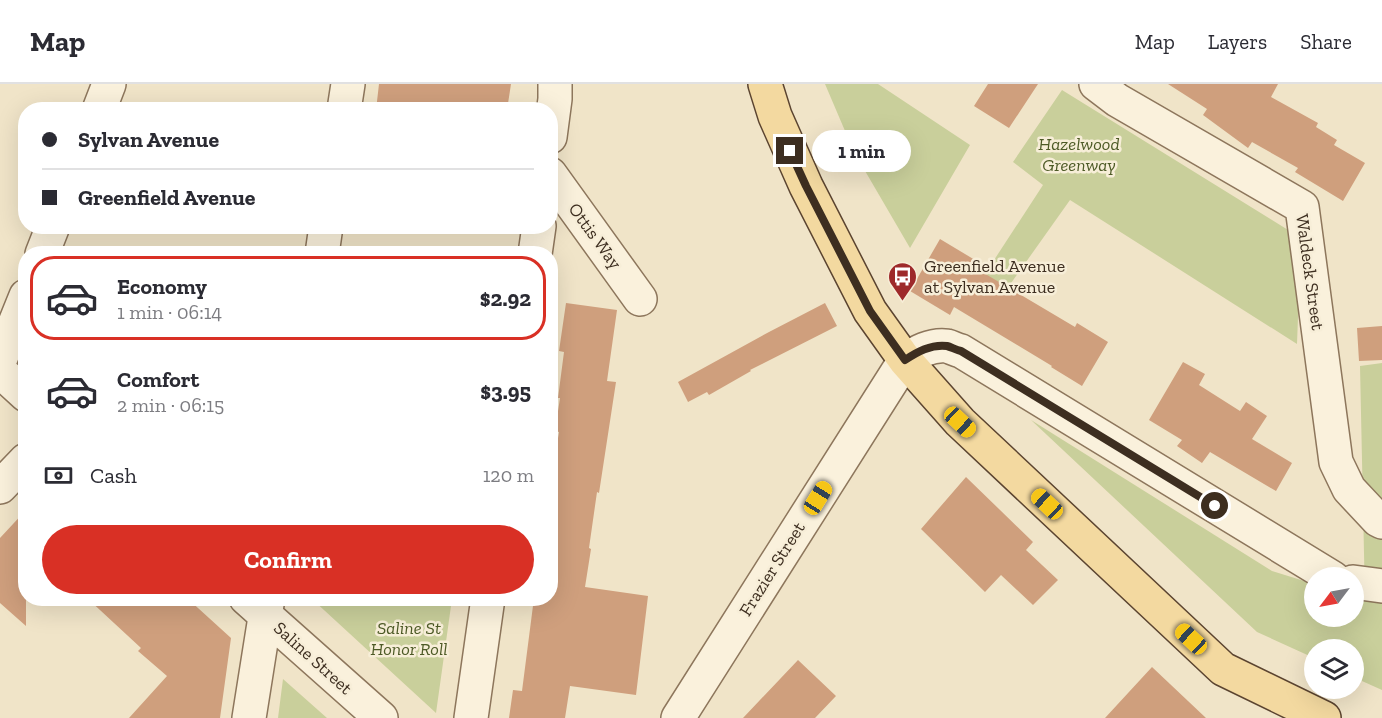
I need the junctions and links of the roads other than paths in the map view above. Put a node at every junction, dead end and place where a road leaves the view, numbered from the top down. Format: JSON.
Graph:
{"nodes":[{"id":1,"x":109,"y":84,"type":"edge"},
{"id":2,"x":348,"y":84,"type":"edge"},
{"id":3,"x":555,"y":84,"type":"edge"},
{"id":4,"x":765,"y":84,"type":"edge"},
{"id":5,"x":1096,"y":84,"type":"edge"},
{"id":6,"x":102,"y":102,"type":"edge"},
{"id":7,"x":345,"y":102,"type":"edge"},
{"id":8,"x":555,"y":102,"type":"edge"},
{"id":9,"x":558,"y":185,"type":"edge"},
{"id":10,"x":640,"y":298,"type":"dead end"},
{"id":11,"x":18,"y":316,"type":"edge"},
{"id":12,"x":0,"y":360,"type":"edge"},
{"id":13,"x":905,"y":360,"type":"junction"},
{"id":14,"x":0,"y":371,"type":"edge"},
{"id":15,"x":18,"y":388,"type":"edge"},
{"id":16,"x":18,"y":468,"type":"edge"},
{"id":17,"x":0,"y":487,"type":"edge"},
{"id":18,"x":1382,"y":522,"type":"edge"},
{"id":19,"x":1315,"y":567,"type":"edge"},
{"id":20,"x":1364,"y":584,"type":"edge"},
{"id":21,"x":1382,"y":586,"type":"edge"},
{"id":22,"x":260,"y":606,"type":"edge"},
{"id":23,"x":262,"y":606,"type":"edge"},
{"id":24,"x":487,"y":606,"type":"edge"},
{"id":25,"x":249,"y":718,"type":"edge"},
{"id":26,"x":381,"y":718,"type":"edge"},
{"id":27,"x":471,"y":718,"type":"edge"},
{"id":28,"x":678,"y":718,"type":"edge"},
{"id":29,"x":1324,"y":718,"type":"edge"}],
"edges":[{"from":1,"to":6,"type":"street"},
{"from":2,"to":7,"type":"street"},
{"from":3,"to":8,"type":"street"},
{"from":4,"to":13,"type":"main road"},
{"from":5,"to":18,"type":"street","name":"Waldeck Street"},
{"from":9,"to":10,"type":"street","name":"Ottis Way"},
{"from":11,"to":12,"type":"street"},
{"from":13,"to":19,"type":"street"},
{"from":13,"to":28,"type":"street","name":"Frazier Street"},
{"from":13,"to":29,"type":"main road"},
{"from":14,"to":15,"type":"street"},
{"from":16,"to":17,"type":"street"},
{"from":20,"to":21,"type":"street"},
{"from":22,"to":25,"type":"street"},
{"from":23,"to":26,"type":"street","name":"Saline Street"},
{"from":24,"to":27,"type":"street"}]}
